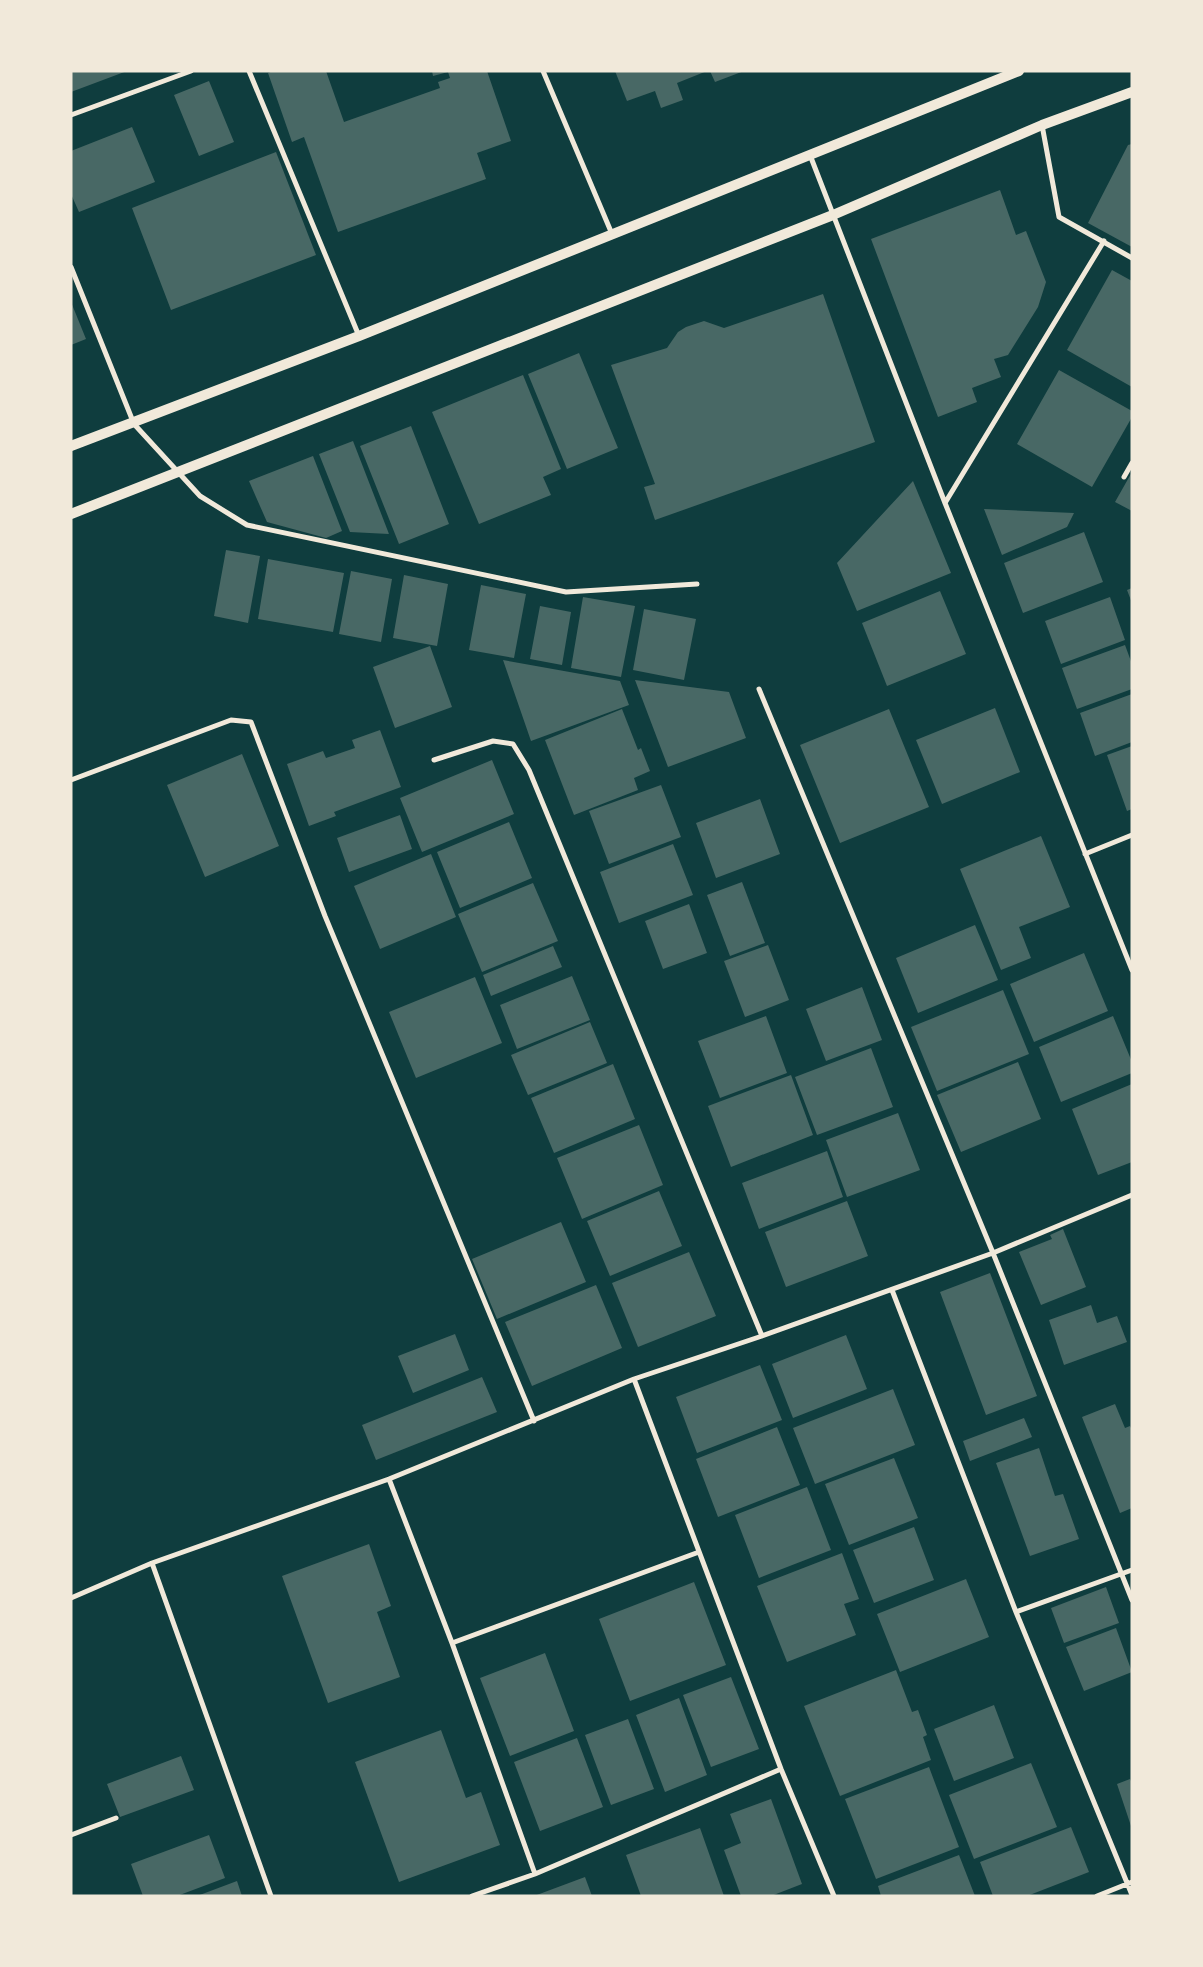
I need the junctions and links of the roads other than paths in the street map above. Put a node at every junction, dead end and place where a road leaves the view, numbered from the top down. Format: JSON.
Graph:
{"nodes":[{"id":1,"x":191,"y":71,"type":"edge"},
{"id":2,"x":249,"y":71,"type":"edge"},
{"id":3,"x":543,"y":71,"type":"edge"},
{"id":4,"x":1019,"y":71,"type":"edge"},
{"id":5,"x":1132,"y":92,"type":"edge"},
{"id":6,"x":71,"y":115,"type":"edge"},
{"id":7,"x":1042,"y":125,"type":"junction"},
{"id":8,"x":810,"y":155,"type":"junction"},
{"id":9,"x":833,"y":215,"type":"junction"},
{"id":10,"x":612,"y":236,"type":"junction"},
{"id":11,"x":1104,"y":241,"type":"junction"},
{"id":12,"x":1132,"y":258,"type":"edge"},
{"id":13,"x":71,"y":267,"type":"edge"},
{"id":14,"x":359,"y":336,"type":"junction"},
{"id":15,"x":134,"y":424,"type":"junction"},
{"id":16,"x":71,"y":446,"type":"edge"},
{"id":17,"x":1132,"y":463,"type":"edge"},
{"id":18,"x":179,"y":473,"type":"junction"},
{"id":19,"x":1124,"y":477,"type":"dead end"},
{"id":20,"x":945,"y":503,"type":"junction"},
{"id":21,"x":71,"y":514,"type":"edge"},
{"id":22,"x":696,"y":584,"type":"dead end"},
{"id":23,"x":759,"y":690,"type":"dead end"},
{"id":24,"x":434,"y":760,"type":"dead end"},
{"id":25,"x":71,"y":780,"type":"edge"},
{"id":26,"x":1132,"y":835,"type":"edge"},
{"id":27,"x":1085,"y":854,"type":"junction"},
{"id":28,"x":1132,"y":970,"type":"edge"},
{"id":29,"x":1132,"y":1195,"type":"edge"},
{"id":30,"x":993,"y":1253,"type":"junction"},
{"id":31,"x":892,"y":1290,"type":"junction"},
{"id":32,"x":762,"y":1336,"type":"junction"},
{"id":33,"x":634,"y":1379,"type":"junction"},
{"id":34,"x":534,"y":1421,"type":"junction"},
{"id":35,"x":390,"y":1479,"type":"junction"},
{"id":36,"x":699,"y":1552,"type":"junction"},
{"id":37,"x":152,"y":1563,"type":"junction"},
{"id":38,"x":1132,"y":1570,"type":"edge"},
{"id":39,"x":1122,"y":1574,"type":"junction"},
{"id":40,"x":71,"y":1598,"type":"edge"},
{"id":41,"x":1132,"y":1600,"type":"edge"},
{"id":42,"x":1016,"y":1612,"type":"junction"},
{"id":43,"x":452,"y":1644,"type":"junction"},
{"id":44,"x":781,"y":1769,"type":"junction"},
{"id":45,"x":116,"y":1818,"type":"dead end"},
{"id":46,"x":71,"y":1835,"type":"edge"},
{"id":47,"x":535,"y":1874,"type":"junction"},
{"id":48,"x":1130,"y":1883,"type":"edge"},
{"id":49,"x":1132,"y":1895,"type":"edge"},
{"id":50,"x":271,"y":1896,"type":"edge"},
{"id":51,"x":472,"y":1896,"type":"edge"},
{"id":52,"x":834,"y":1896,"type":"edge"},
{"id":53,"x":1097,"y":1896,"type":"edge"}],
"edges":[{"from":1,"to":6,"type":"street"},
{"from":2,"to":14,"type":"street"},
{"from":3,"to":10,"type":"street"},
{"from":4,"to":8,"type":"main road"},
{"from":5,"to":7,"type":"main road"},
{"from":7,"to":9,"type":"main road"},
{"from":7,"to":11,"type":"street"},
{"from":8,"to":9,"type":"street"},
{"from":8,"to":10,"type":"main road"},
{"from":9,"to":18,"type":"main road"},
{"from":9,"to":20,"type":"street"},
{"from":10,"to":14,"type":"main road"},
{"from":11,"to":12,"type":"street"},
{"from":11,"to":20,"type":"street"},
{"from":13,"to":15,"type":"street"},
{"from":14,"to":15,"type":"main road"},
{"from":15,"to":16,"type":"main road"},
{"from":15,"to":18,"type":"street"},
{"from":17,"to":19,"type":"street"},
{"from":18,"to":21,"type":"main road"},
{"from":18,"to":22,"type":"street"},
{"from":20,"to":27,"type":"street"},
{"from":23,"to":30,"type":"street"},
{"from":24,"to":32,"type":"street"},
{"from":25,"to":34,"type":"street"},
{"from":26,"to":27,"type":"street"},
{"from":27,"to":28,"type":"street"},
{"from":29,"to":30,"type":"street"},
{"from":30,"to":31,"type":"street"},
{"from":30,"to":39,"type":"street"},
{"from":31,"to":32,"type":"street"},
{"from":31,"to":42,"type":"street"},
{"from":32,"to":33,"type":"street"},
{"from":33,"to":34,"type":"street"},
{"from":33,"to":36,"type":"street"},
{"from":34,"to":35,"type":"street"},
{"from":35,"to":37,"type":"street"},
{"from":35,"to":43,"type":"street"},
{"from":36,"to":43,"type":"street"},
{"from":36,"to":44,"type":"street"},
{"from":37,"to":40,"type":"street"},
{"from":37,"to":50,"type":"street"},
{"from":38,"to":39,"type":"street"},
{"from":39,"to":41,"type":"street"},
{"from":39,"to":42,"type":"street"},
{"from":42,"to":48,"type":"street"},
{"from":43,"to":47,"type":"street"},
{"from":44,"to":47,"type":"street"},
{"from":44,"to":52,"type":"street"},
{"from":45,"to":46,"type":"street"},
{"from":47,"to":51,"type":"street"},
{"from":48,"to":49,"type":"street"},
{"from":48,"to":53,"type":"street"}]}
